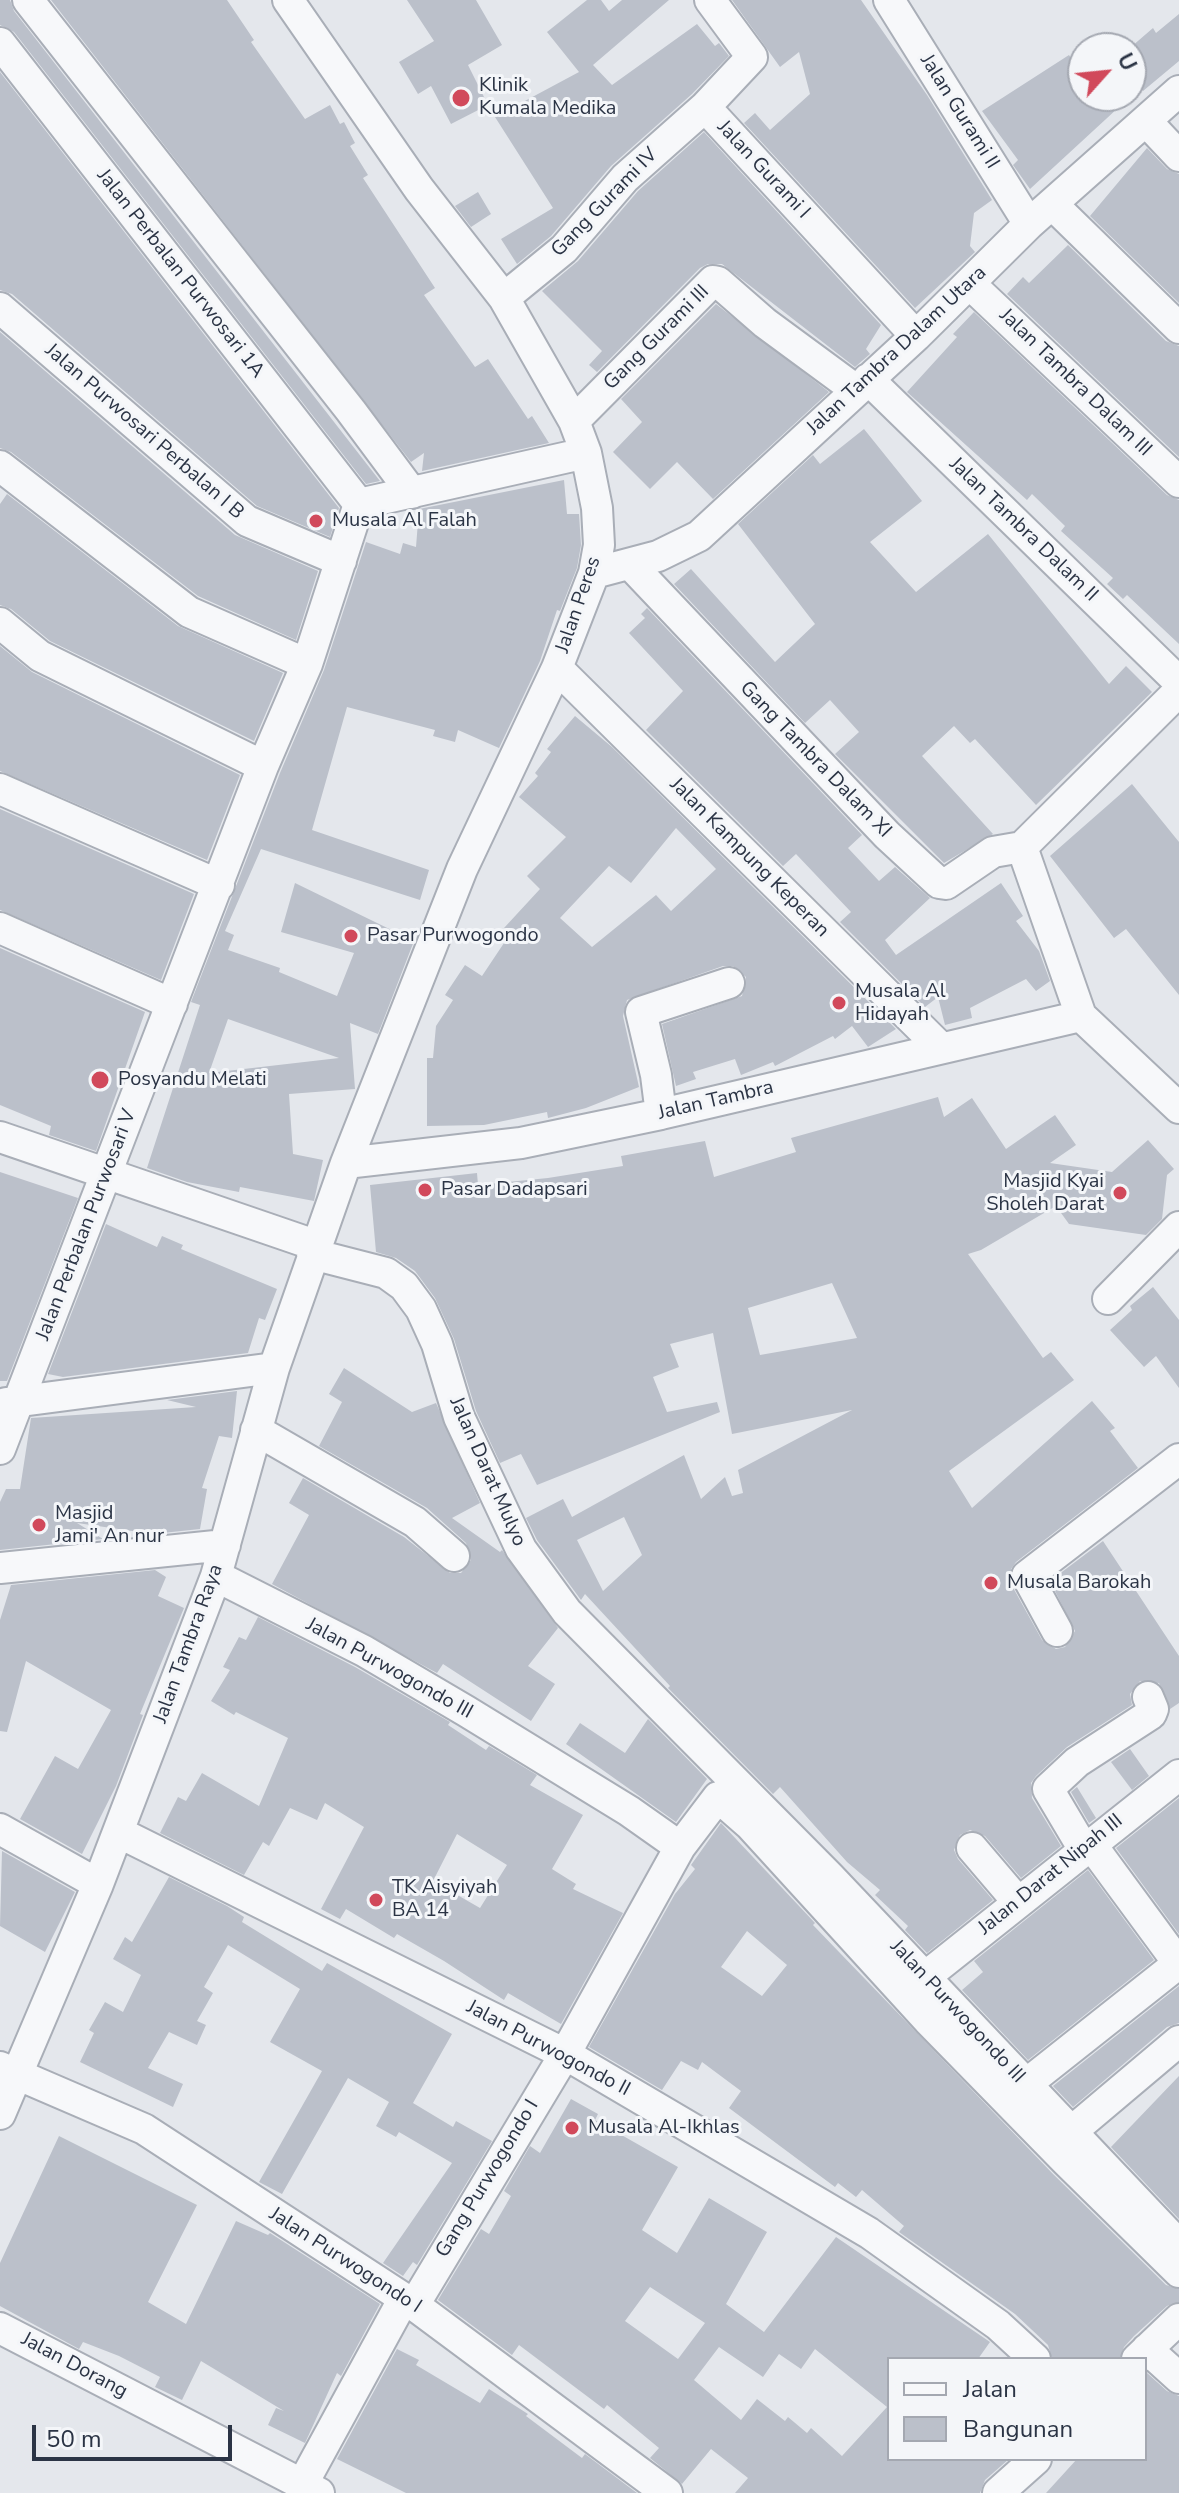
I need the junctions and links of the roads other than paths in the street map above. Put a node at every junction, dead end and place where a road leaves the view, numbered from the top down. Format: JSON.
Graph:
{"nodes":[{"id":1,"x":28,"y":0,"type":"edge"},
{"id":2,"x":288,"y":0,"type":"edge"},
{"id":3,"x":710,"y":0,"type":"edge"},
{"id":4,"x":889,"y":0,"type":"edge"},
{"id":5,"x":0,"y":43,"type":"edge"},
{"id":6,"x":1179,"y":91,"type":"edge"},
{"id":7,"x":705,"y":107,"type":"junction"},
{"id":8,"x":1146,"y":121,"type":"junction"},
{"id":9,"x":1179,"y":156,"type":"edge"},
{"id":10,"x":1052,"y":204,"type":"junction"},
{"id":11,"x":1029,"y":224,"type":"junction"},
{"id":12,"x":970,"y":284,"type":"junction"},
{"id":13,"x":504,"y":298,"type":"junction"},
{"id":14,"x":0,"y":308,"type":"edge"},
{"id":15,"x":1179,"y":328,"type":"edge"},
{"id":16,"x":916,"y":336,"type":"junction"},
{"id":17,"x":862,"y":385,"type":"junction"},
{"id":18,"x":574,"y":421,"type":"junction"},
{"id":19,"x":586,"y":453,"type":"junction"},
{"id":20,"x":0,"y":466,"type":"edge"},
{"id":21,"x":1179,"y":482,"type":"edge"},
{"id":22,"x":412,"y":493,"type":"junction"},
{"id":23,"x":359,"y":504,"type":"junction"},
{"id":24,"x":341,"y":561,"type":"junction"},
{"id":25,"x":630,"y":564,"type":"junction"},
{"id":26,"x":594,"y":573,"type":"junction"},
{"id":27,"x":0,"y":623,"type":"edge"},
{"id":28,"x":307,"y":664,"type":"junction"},
{"id":29,"x":557,"y":668,"type":"junction"},
{"id":30,"x":1179,"y":682,"type":"edge"},
{"id":31,"x":1179,"y":691,"type":"edge"},
{"id":32,"x":263,"y":766,"type":"junction"},
{"id":33,"x":0,"y":789,"type":"edge"},
{"id":34,"x":1022,"y":847,"type":"junction"},
{"id":35,"x":219,"y":885,"type":"junction"},
{"id":36,"x":0,"y":928,"type":"edge"},
{"id":37,"x":729,"y":983,"type":"dead end"},
{"id":38,"x":172,"y":1004,"type":"junction"},
{"id":39,"x":1081,"y":1016,"type":"junction"},
{"id":40,"x":941,"y":1048,"type":"junction"},
{"id":41,"x":1179,"y":1108,"type":"edge"},
{"id":42,"x":661,"y":1114,"type":"junction"},
{"id":43,"x":0,"y":1137,"type":"edge"},
{"id":44,"x":346,"y":1163,"type":"junction"},
{"id":45,"x":106,"y":1173,"type":"junction"},
{"id":46,"x":1179,"y":1227,"type":"edge"},
{"id":47,"x":314,"y":1250,"type":"junction"},
{"id":48,"x":1108,"y":1299,"type":"dead end"},
{"id":49,"x":274,"y":1368,"type":"junction"},
{"id":50,"x":10,"y":1402,"type":"edge"},
{"id":51,"x":256,"y":1430,"type":"junction"},
{"id":52,"x":0,"y":1449,"type":"edge"},
{"id":53,"x":1179,"y":1459,"type":"edge"},
{"id":54,"x":225,"y":1545,"type":"junction"},
{"id":55,"x":454,"y":1556,"type":"dead end"},
{"id":56,"x":0,"y":1568,"type":"edge"},
{"id":57,"x":216,"y":1576,"type":"junction"},
{"id":58,"x":1057,"y":1631,"type":"dead end"},
{"id":59,"x":1148,"y":1697,"type":"dead end"},
{"id":60,"x":1179,"y":1775,"type":"edge"},
{"id":61,"x":725,"y":1790,"type":"junction"},
{"id":62,"x":0,"y":1829,"type":"edge"},
{"id":63,"x":118,"y":1832,"type":"junction"},
{"id":64,"x":1086,"y":1845,"type":"junction"},
{"id":65,"x":680,"y":1847,"type":"junction"},
{"id":66,"x":972,"y":1848,"type":"dead end"},
{"id":67,"x":98,"y":1884,"type":"junction"},
{"id":68,"x":1018,"y":1902,"type":"junction"},
{"id":69,"x":1179,"y":1964,"type":"edge"},
{"id":70,"x":925,"y":1977,"type":"junction"},
{"id":71,"x":1179,"y":2041,"type":"edge"},
{"id":72,"x":565,"y":2054,"type":"junction"},
{"id":73,"x":9,"y":2071,"type":"edge"},
{"id":74,"x":1025,"y":2085,"type":"junction"},
{"id":75,"x":0,"y":2114,"type":"edge"},
{"id":76,"x":1071,"y":2132,"type":"junction"},
{"id":77,"x":1179,"y":2245,"type":"edge"},
{"id":78,"x":1179,"y":2272,"type":"edge"},
{"id":79,"x":408,"y":2302,"type":"junction"},
{"id":80,"x":1179,"y":2319,"type":"edge"},
{"id":81,"x":0,"y":2328,"type":"edge"},
{"id":82,"x":1142,"y":2354,"type":"edge"},
{"id":83,"x":1033,"y":2357,"type":"edge"},
{"id":84,"x":1147,"y":2357,"type":"edge"},
{"id":85,"x":1179,"y":2378,"type":"edge"},
{"id":86,"x":1034,"y":2461,"type":"edge"},
{"id":87,"x":310,"y":2489,"type":"edge"},
{"id":88,"x":667,"y":2493,"type":"edge"},
{"id":89,"x":998,"y":2493,"type":"edge"}],
"edges":[{"from":1,"to":22,"type":"street"},
{"from":2,"to":13,"type":"street","name":"Jalan Peres"},
{"from":3,"to":7,"type":"street","name":"Jalan Gurami I"},
{"from":4,"to":11,"type":"street","name":"Jalan Gurami II"},
{"from":5,"to":23,"type":"street","name":"Jalan Perbalan Purwosari 1A"},
{"from":6,"to":8,"type":"street","name":"Jalan Tambra Dalam Utara"},
{"from":7,"to":13,"type":"street","name":"Gang Gurami IV"},
{"from":7,"to":16,"type":"street","name":"Jalan Gurami I"},
{"from":8,"to":9,"type":"street"},
{"from":8,"to":10,"type":"street","name":"Jalan Tambra Dalam Utara"},
{"from":10,"to":11,"type":"street","name":"Jalan Tambra Dalam Utara"},
{"from":10,"to":15,"type":"street"},
{"from":11,"to":12,"type":"street","name":"Jalan Tambra Dalam Utara"},
{"from":12,"to":16,"type":"street","name":"Jalan Tambra Dalam Utara"},
{"from":12,"to":21,"type":"street","name":"Jalan Tambra Dalam III"},
{"from":13,"to":18,"type":"street","name":"Jalan Peres"},
{"from":14,"to":24,"type":"street","name":"Jalan Purwosari Perbalan I B"},
{"from":16,"to":17,"type":"street","name":"Jalan Tambra Dalam Utara"},
{"from":17,"to":18,"type":"street","name":"Gang Gurami III"},
{"from":17,"to":25,"type":"street","name":"Jalan Tambra Dalam Utara"},
{"from":17,"to":30,"type":"street","name":"Jalan Tambra Dalam II"},
{"from":18,"to":19,"type":"street","name":"Jalan Peres"},
{"from":19,"to":22,"type":"street"},
{"from":19,"to":26,"type":"street","name":"Jalan Peres"},
{"from":20,"to":28,"type":"street"},
{"from":22,"to":23,"type":"street"},
{"from":23,"to":24,"type":"street","name":"Jalan Perbalan Purwosari V"},
{"from":24,"to":28,"type":"street","name":"Jalan Perbalan Purwosari V"},
{"from":25,"to":26,"type":"street","name":"Jalan Tambra Dalam Utara"},
{"from":25,"to":34,"type":"street","name":"Gang Tambra Dalam XI"},
{"from":26,"to":29,"type":"street","name":"Jalan Peres"},
{"from":27,"to":32,"type":"street"},
{"from":28,"to":32,"type":"street","name":"Jalan Perbalan Purwosari V"},
{"from":29,"to":40,"type":"street","name":"Jalan Kampung Keperan"},
{"from":29,"to":44,"type":"street","name":"Jalan Peres"},
{"from":31,"to":34,"type":"street"},
{"from":32,"to":35,"type":"street","name":"Jalan Perbalan Purwosari V"},
{"from":33,"to":35,"type":"street"},
{"from":34,"to":39,"type":"street"},
{"from":35,"to":38,"type":"street","name":"Jalan Perbalan Purwosari V"},
{"from":36,"to":38,"type":"street"},
{"from":37,"to":42,"type":"street"},
{"from":38,"to":45,"type":"street","name":"Jalan Perbalan Purwosari V"},
{"from":39,"to":40,"type":"street","name":"Jalan Tambra"},
{"from":39,"to":41,"type":"street"},
{"from":40,"to":42,"type":"street","name":"Jalan Tambra"},
{"from":42,"to":44,"type":"street","name":"Jalan Tambra"},
{"from":43,"to":45,"type":"street","name":"Jalan Darat Mulyo"},
{"from":44,"to":47,"type":"street","name":"Jalan Tambra Raya"},
{"from":45,"to":47,"type":"street","name":"Jalan Darat Mulyo"},
{"from":45,"to":50,"type":"street","name":"Jalan Perbalan Purwosari V"},
{"from":46,"to":48,"type":"street"},
{"from":47,"to":49,"type":"street","name":"Jalan Tambra Raya"},
{"from":47,"to":61,"type":"street","name":"Jalan Darat Mulyo"},
{"from":49,"to":50,"type":"street"},
{"from":49,"to":51,"type":"street","name":"Jalan Tambra Raya"},
{"from":50,"to":52,"type":"street","name":"Jalan Perbalan Purwosari V"},
{"from":51,"to":54,"type":"street","name":"Jalan Tambra Raya"},
{"from":51,"to":55,"type":"street"},
{"from":53,"to":58,"type":"street"},
{"from":54,"to":56,"type":"street"},
{"from":54,"to":57,"type":"street","name":"Jalan Tambra Raya"},
{"from":57,"to":63,"type":"street","name":"Jalan Tambra Raya"},
{"from":57,"to":65,"type":"street","name":"Jalan Purwogondo III"},
{"from":59,"to":64,"type":"street"},
{"from":60,"to":64,"type":"street","name":"Jalan Darat Nipah III"},
{"from":61,"to":65,"type":"street","name":"Gang Purwogondo I"},
{"from":61,"to":70,"type":"street","name":"Jalan Purwogondo III"},
{"from":61,"to":78,"type":"street"},
{"from":62,"to":67,"type":"street"},
{"from":63,"to":67,"type":"street","name":"Jalan Tambra Raya"},
{"from":63,"to":72,"type":"street","name":"Jalan Purwogondo II"},
{"from":64,"to":68,"type":"street","name":"Jalan Darat Nipah III"},
{"from":64,"to":69,"type":"street"},
{"from":65,"to":72,"type":"street","name":"Gang Purwogondo I"},
{"from":66,"to":68,"type":"street"},
{"from":67,"to":73,"type":"street","name":"Jalan Tambra Raya"},
{"from":68,"to":70,"type":"street","name":"Jalan Darat Nipah III"},
{"from":69,"to":74,"type":"street"},
{"from":70,"to":74,"type":"street","name":"Jalan Purwogondo III"},
{"from":71,"to":76,"type":"street"},
{"from":72,"to":79,"type":"street","name":"Gang Purwogondo I"},
{"from":72,"to":83,"type":"street","name":"Jalan Purwogondo II"},
{"from":73,"to":75,"type":"street","name":"Jalan Tambra Raya"},
{"from":73,"to":79,"type":"street","name":"Jalan Purwogondo I"},
{"from":74,"to":76,"type":"street","name":"Jalan Purwogondo III"},
{"from":76,"to":77,"type":"street","name":"Jalan Purwogondo III"},
{"from":79,"to":87,"type":"street","name":"Gang Purwogondo I"},
{"from":79,"to":88,"type":"street","name":"Jalan Purwogondo I"},
{"from":80,"to":82,"type":"street"},
{"from":81,"to":87,"type":"street","name":"Jalan Dorang"},
{"from":84,"to":85,"type":"street"},
{"from":86,"to":89,"type":"street"}]}
